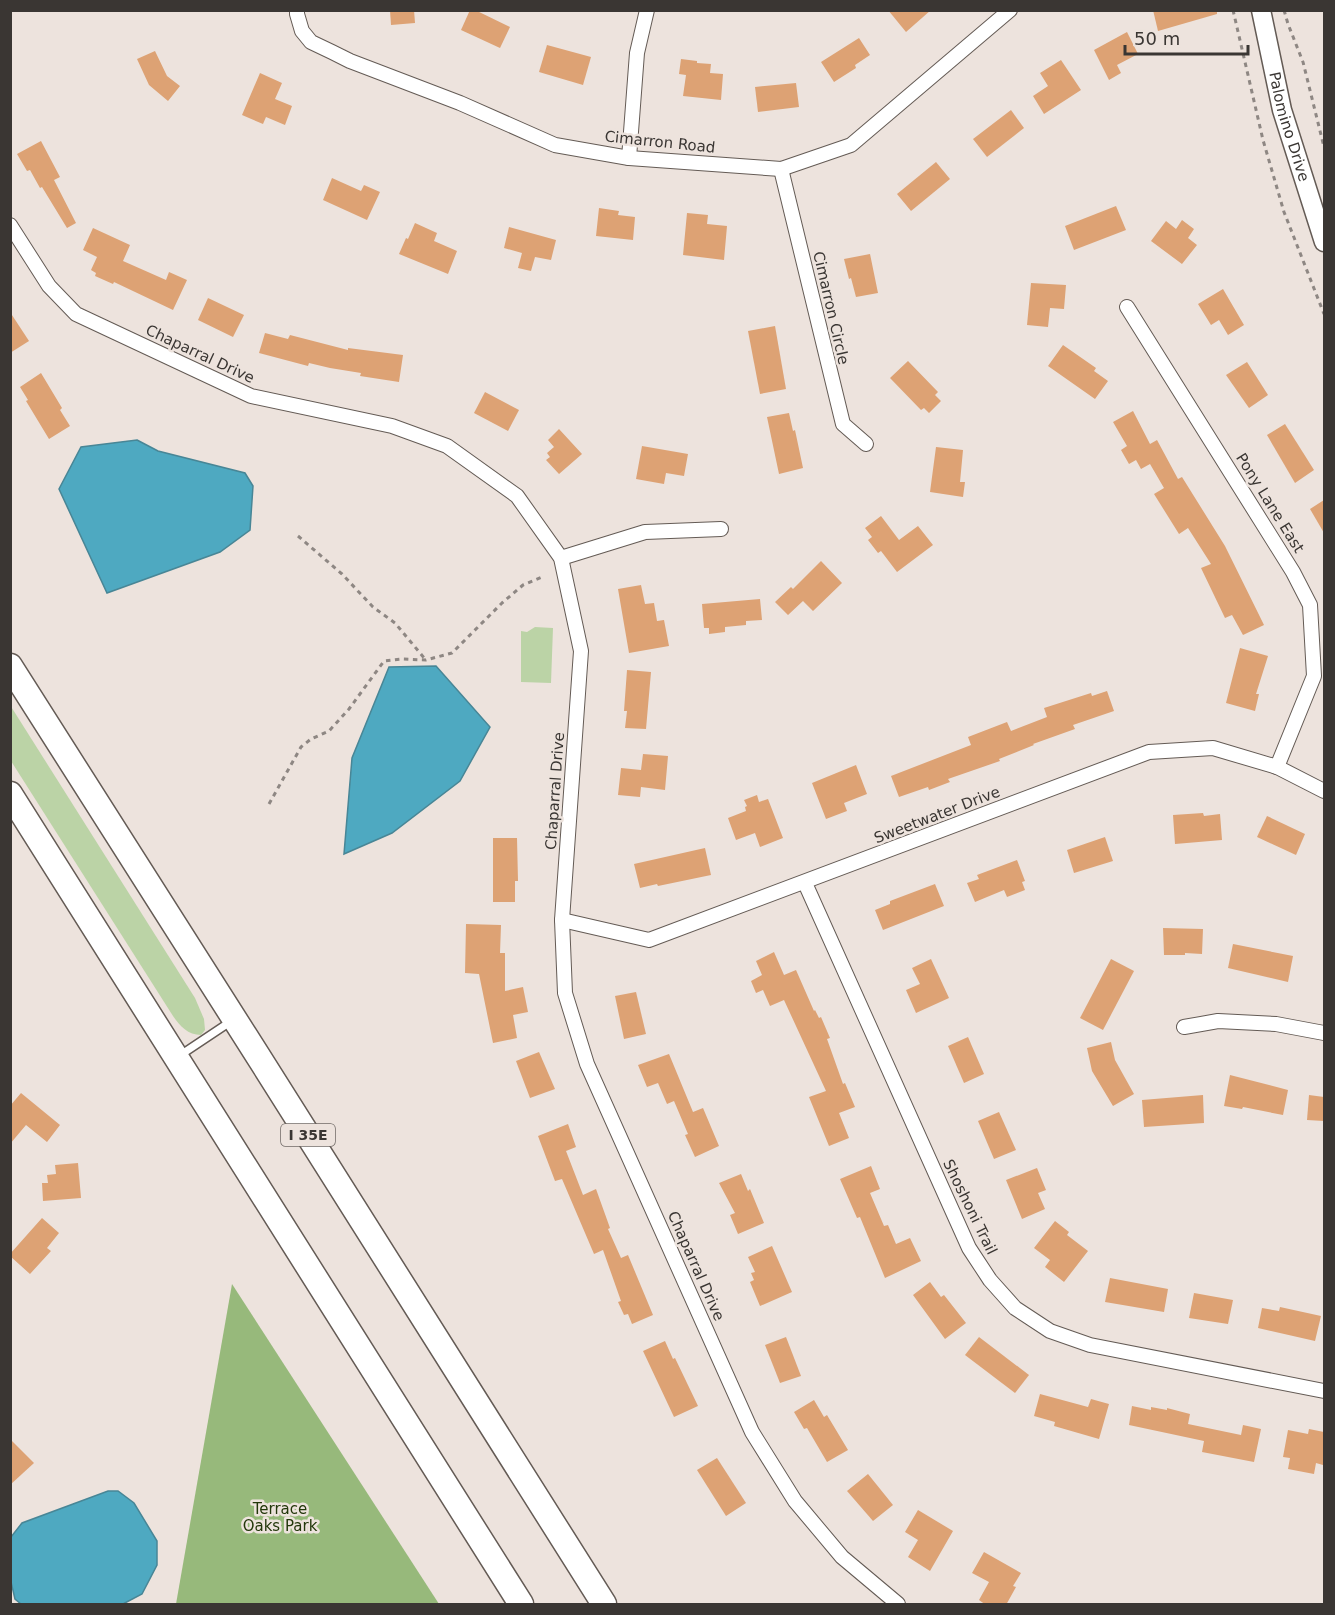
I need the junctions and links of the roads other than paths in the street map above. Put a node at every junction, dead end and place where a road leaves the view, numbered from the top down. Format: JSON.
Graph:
{"nodes":[{"id":1,"x":297,"y":10,"type":"edge"},
{"id":2,"x":646,"y":10,"type":"edge"},
{"id":3,"x":1010,"y":10,"type":"edge"},
{"id":4,"x":1261,"y":10,"type":"edge"},
{"id":5,"x":629,"y":158,"type":"junction"},
{"id":6,"x":781,"y":169,"type":"junction"},
{"id":7,"x":10,"y":225,"type":"edge"},
{"id":8,"x":1324,"y":242,"type":"edge"},
{"id":9,"x":1127,"y":307,"type":"dead end"},
{"id":10,"x":866,"y":444,"type":"dead end"},
{"id":11,"x":722,"y":529,"type":"dead end"},
{"id":12,"x":561,"y":558,"type":"junction"},
{"id":13,"x":10,"y":666,"type":"edge"},
{"id":14,"x":1277,"y":767,"type":"junction"},
{"id":15,"x":1324,"y":790,"type":"edge"},
{"id":16,"x":10,"y":794,"type":"edge"},
{"id":17,"x":805,"y":883,"type":"junction"},
{"id":18,"x":562,"y":920,"type":"junction"},
{"id":19,"x":235,"y":1018,"type":"junction"},
{"id":20,"x":1184,"y":1027,"type":"dead end"},
{"id":21,"x":1324,"y":1034,"type":"edge"},
{"id":22,"x":177,"y":1057,"type":"junction"},
{"id":23,"x":1324,"y":1391,"type":"edge"},
{"id":24,"x":521,"y":1605,"type":"edge"},
{"id":25,"x":604,"y":1605,"type":"edge"},
{"id":26,"x":898,"y":1605,"type":"edge"}],
"edges":[{"from":1,"to":5,"type":"street","name":"Cimarron Road"},
{"from":2,"to":5,"type":"street"},
{"from":3,"to":6,"type":"street","name":"Cimarron Road"},
{"from":4,"to":8,"type":"street","name":"Palomino Drive"},
{"from":5,"to":6,"type":"street","name":"Cimarron Road"},
{"from":6,"to":10,"type":"street","name":"Cimarron Circle"},
{"from":7,"to":12,"type":"street","name":"Chaparral Drive"},
{"from":9,"to":14,"type":"street","name":"Pony Lane East"},
{"from":11,"to":12,"type":"street"},
{"from":12,"to":18,"type":"street","name":"Chaparral Drive"},
{"from":13,"to":19,"type":"highway","number":"I 35E"},
{"from":14,"to":15,"type":"street","name":"Sweetwater Drive"},
{"from":14,"to":17,"type":"street","name":"Sweetwater Drive"},
{"from":16,"to":22,"type":"highway"},
{"from":17,"to":18,"type":"street","name":"Sweetwater Drive"},
{"from":17,"to":23,"type":"street","name":"Shoshoni Trail"},
{"from":18,"to":26,"type":"street","name":"Chaparral Drive"},
{"from":19,"to":22,"type":"lane"},
{"from":19,"to":25,"type":"highway","number":"I 35E"},
{"from":20,"to":21,"type":"street"},
{"from":22,"to":24,"type":"highway"}]}
